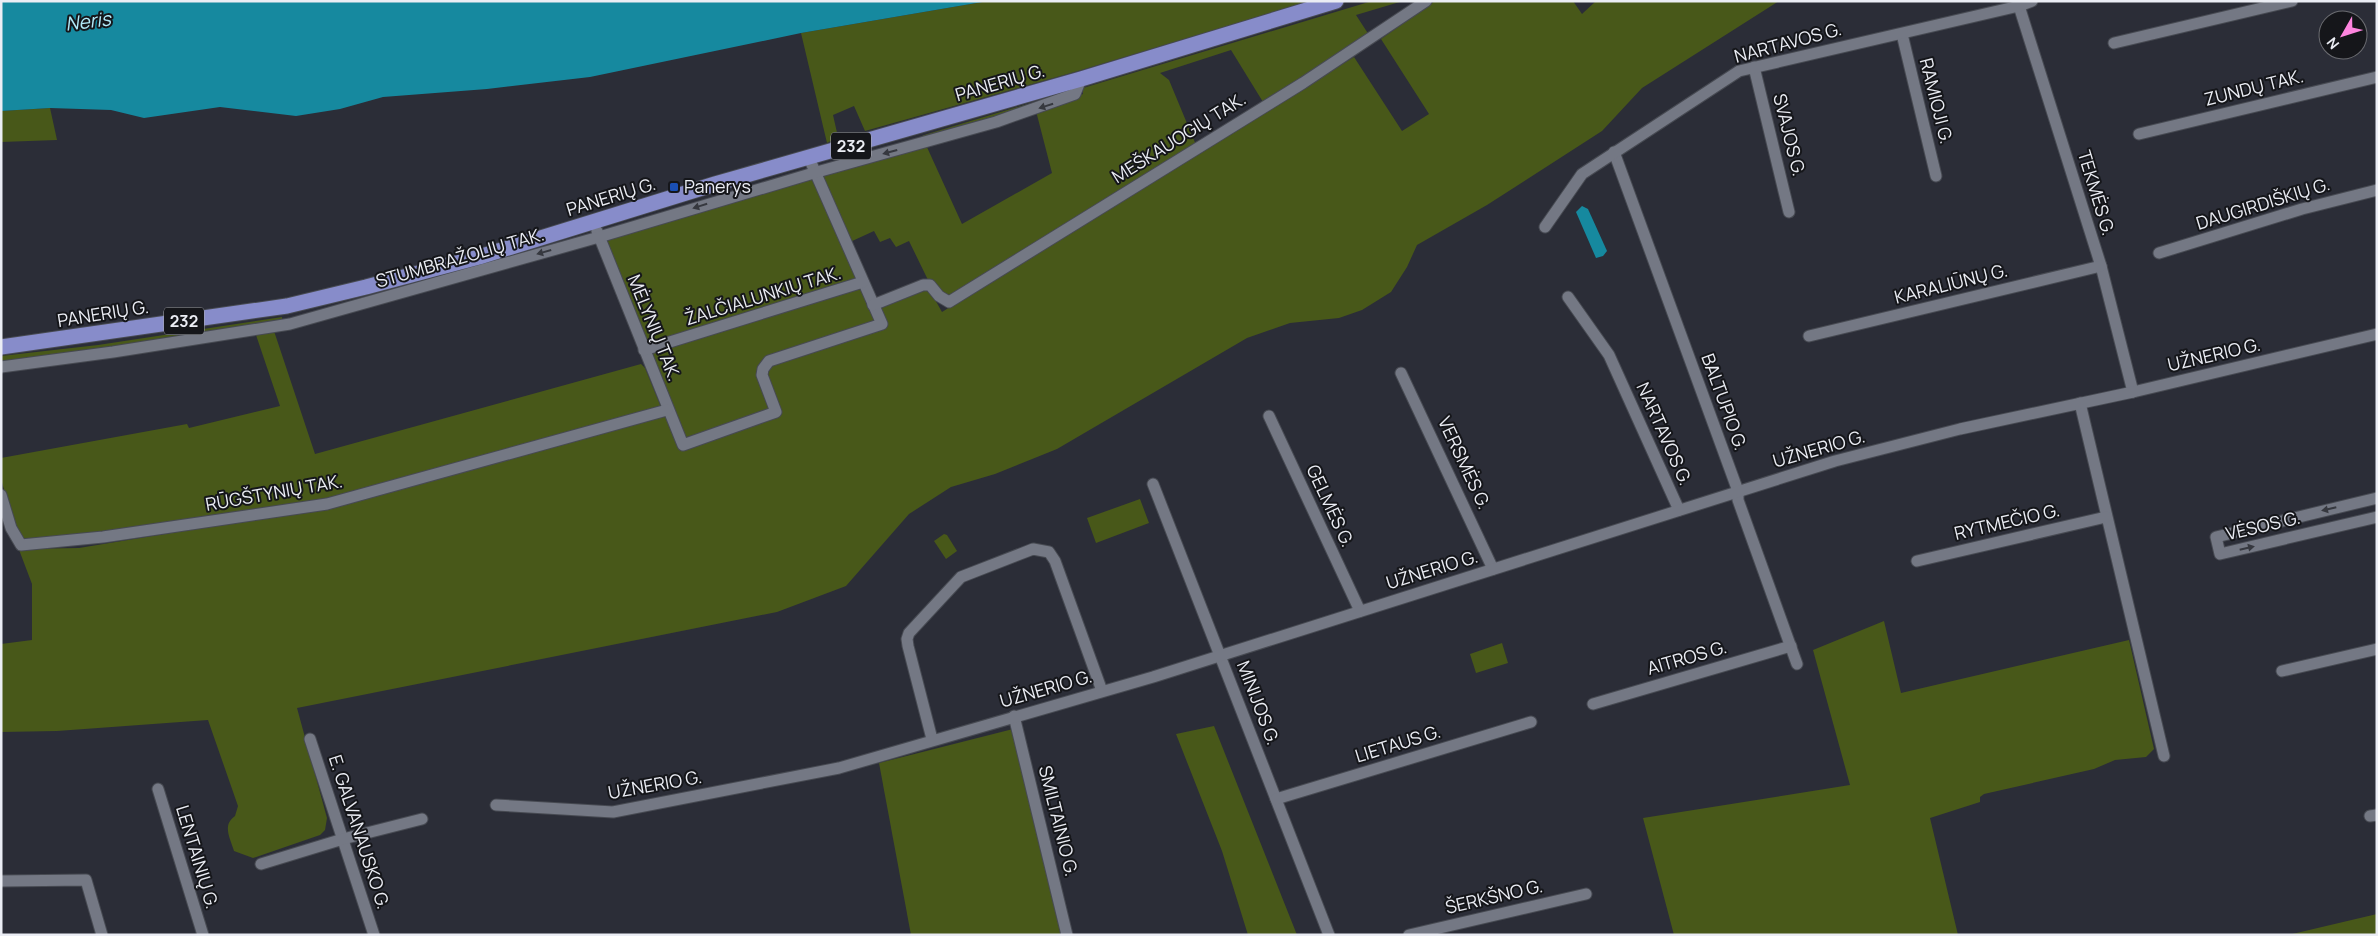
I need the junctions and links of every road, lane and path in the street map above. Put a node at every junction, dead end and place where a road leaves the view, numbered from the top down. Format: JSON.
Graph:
{"nodes":[{"id":1,"x":1336,"y":1,"type":"edge"},
{"id":2,"x":1426,"y":1,"type":"edge"},
{"id":3,"x":2032,"y":1,"type":"edge"},
{"id":4,"x":2292,"y":1,"type":"edge"},
{"id":5,"x":2020,"y":6,"type":"junction"},
{"id":6,"x":1902,"y":34,"type":"junction"},
{"id":7,"x":2114,"y":43,"type":"dead end"},
{"id":8,"x":1754,"y":67,"type":"junction"},
{"id":9,"x":2377,"y":76,"type":"edge"},
{"id":10,"x":1082,"y":78,"type":"junction"},
{"id":11,"x":2139,"y":134,"type":"dead end"},
{"id":12,"x":1614,"y":152,"type":"junction"},
{"id":13,"x":809,"y":158,"type":"junction"},
{"id":14,"x":817,"y":172,"type":"junction"},
{"id":15,"x":1936,"y":176,"type":"dead end"},
{"id":16,"x":2377,"y":190,"type":"edge"},
{"id":17,"x":1790,"y":212,"type":"dead end"},
{"id":18,"x":1545,"y":227,"type":"dead end"},
{"id":19,"x":596,"y":230,"type":"junction"},
{"id":20,"x":2160,"y":253,"type":"dead end"},
{"id":21,"x":2101,"y":266,"type":"junction"},
{"id":22,"x":864,"y":282,"type":"junction"},
{"id":23,"x":1568,"y":297,"type":"dead end"},
{"id":24,"x":873,"y":305,"type":"junction"},
{"id":25,"x":2377,"y":334,"type":"edge"},
{"id":26,"x":1809,"y":336,"type":"dead end"},
{"id":27,"x":1,"y":347,"type":"edge"},
{"id":28,"x":644,"y":350,"type":"junction"},
{"id":29,"x":1,"y":367,"type":"edge"},
{"id":30,"x":1401,"y":372,"type":"dead end"},
{"id":31,"x":2133,"y":392,"type":"junction"},
{"id":32,"x":2080,"y":403,"type":"junction"},
{"id":33,"x":667,"y":410,"type":"junction"},
{"id":34,"x":1269,"y":416,"type":"dead end"},
{"id":35,"x":1153,"y":484,"type":"dead end"},
{"id":36,"x":1738,"y":491,"type":"junction"},
{"id":37,"x":1,"y":495,"type":"edge"},
{"id":38,"x":2377,"y":498,"type":"edge"},
{"id":39,"x":1679,"y":510,"type":"junction"},
{"id":40,"x":2377,"y":517,"type":"edge"},
{"id":41,"x":2106,"y":518,"type":"junction"},
{"id":42,"x":1917,"y":562,"type":"dead end"},
{"id":43,"x":1494,"y":569,"type":"junction"},
{"id":44,"x":1360,"y":611,"type":"junction"},
{"id":45,"x":1791,"y":646,"type":"junction"},
{"id":46,"x":2377,"y":649,"type":"edge"},
{"id":47,"x":1221,"y":655,"type":"junction"},
{"id":48,"x":1797,"y":664,"type":"dead end"},
{"id":49,"x":2282,"y":671,"type":"dead end"},
{"id":50,"x":1102,"y":691,"type":"junction"},
{"id":51,"x":1593,"y":704,"type":"dead end"},
{"id":52,"x":1014,"y":716,"type":"junction"},
{"id":53,"x":1531,"y":722,"type":"dead end"},
{"id":54,"x":310,"y":739,"type":"dead end"},
{"id":55,"x":932,"y":739,"type":"junction"},
{"id":56,"x":2164,"y":756,"type":"dead end"},
{"id":57,"x":158,"y":789,"type":"dead end"},
{"id":58,"x":1276,"y":799,"type":"junction"},
{"id":59,"x":496,"y":805,"type":"dead end"},
{"id":60,"x":422,"y":819,"type":"dead end"},
{"id":61,"x":343,"y":839,"type":"junction"},
{"id":62,"x":260,"y":864,"type":"dead end"},
{"id":63,"x":1,"y":880,"type":"edge"},
{"id":64,"x":1586,"y":894,"type":"dead end"},
{"id":65,"x":102,"y":935,"type":"edge"},
{"id":66,"x":204,"y":935,"type":"edge"},
{"id":67,"x":374,"y":935,"type":"edge"},
{"id":68,"x":1067,"y":935,"type":"edge"},
{"id":69,"x":1329,"y":935,"type":"edge"},
{"id":70,"x":1409,"y":935,"type":"edge"}],
"edges":[{"from":1,"to":10,"type":"main road","name":"PANERIŲ G.","number":"232"},
{"from":2,"to":24,"type":"street","name":"MEŠKAUOGIŲ TAK."},
{"from":3,"to":5,"type":"street","name":"NARTAVOS G."},
{"from":4,"to":7,"type":"street"},
{"from":5,"to":6,"type":"street","name":"NARTAVOS G."},
{"from":5,"to":21,"type":"street","name":"TEKMĖS G."},
{"from":6,"to":8,"type":"street","name":"NARTAVOS G."},
{"from":6,"to":15,"type":"street","name":"RAMIOJI G."},
{"from":8,"to":12,"type":"street","name":"NARTAVOS G."},
{"from":8,"to":17,"type":"street","name":"SVAJOS G."},
{"from":9,"to":11,"type":"street","name":"ZUNDŲ TAK."},
{"from":10,"to":13,"type":"main road","name":"PANERIŲ G.","number":"232"},
{"from":10,"to":14,"type":"street","name":"STUMBRAŽOLIŲ TAK.","one_way":true},
{"from":12,"to":18,"type":"street","name":"NARTAVOS G."},
{"from":12,"to":36,"type":"street","name":"BALTUPIO G."},
{"from":13,"to":14,"type":"street"},
{"from":13,"to":19,"type":"main road","name":"PANERIŲ G.","number":"232"},
{"from":14,"to":19,"type":"street","name":"STUMBRAŽOLIŲ TAK.","one_way":true},
{"from":14,"to":22,"type":"street"},
{"from":16,"to":20,"type":"street","name":"DAUGIRDIŠKIŲ G."},
{"from":19,"to":27,"type":"main road","name":"PANERIŲ G.","number":"232"},
{"from":19,"to":28,"type":"street","name":"MĖLYNIŲ TAK."},
{"from":19,"to":29,"type":"street","name":"STUMBRAŽOLIŲ TAK.","one_way":true},
{"from":21,"to":26,"type":"street","name":"KARALIŪNŲ G."},
{"from":21,"to":31,"type":"street","name":"TEKMĖS G."},
{"from":22,"to":24,"type":"street"},
{"from":22,"to":28,"type":"street","name":"ŽALČIALUNKIŲ TAK."},
{"from":23,"to":39,"type":"street","name":"NARTAVOS G."},
{"from":24,"to":33,"type":"street","name":"MĖLYNIŲ TAK."},
{"from":25,"to":31,"type":"street","name":"UŽNERIO G."},
{"from":28,"to":33,"type":"street","name":"MĖLYNIŲ TAK."},
{"from":30,"to":43,"type":"street","name":"VERSMĖS G."},
{"from":31,"to":32,"type":"street","name":"UŽNERIO G."},
{"from":32,"to":36,"type":"street","name":"UŽNERIO G."},
{"from":32,"to":41,"type":"street"},
{"from":33,"to":37,"type":"street","name":"RŪGŠTYNIŲ TAK."},
{"from":34,"to":44,"type":"street","name":"GELMĖS G."},
{"from":35,"to":47,"type":"street","name":"MINIJOS G."},
{"from":36,"to":39,"type":"street","name":"UŽNERIO G."},
{"from":36,"to":45,"type":"street","name":"BALTUPIO G."},
{"from":38,"to":40,"type":"street","name":"VĖSOS G.","one_way":true},
{"from":39,"to":43,"type":"street","name":"UŽNERIO G."},
{"from":41,"to":42,"type":"street","name":"RYTMEČIO G."},
{"from":41,"to":56,"type":"street"},
{"from":43,"to":44,"type":"street","name":"UŽNERIO G."},
{"from":44,"to":47,"type":"street","name":"UŽNERIO G."},
{"from":45,"to":48,"type":"street","name":"BALTUPIO G."},
{"from":45,"to":51,"type":"street","name":"AITROS G."},
{"from":46,"to":49,"type":"street"},
{"from":47,"to":50,"type":"street","name":"UŽNERIO G."},
{"from":47,"to":58,"type":"street","name":"MINIJOS G."},
{"from":50,"to":52,"type":"street","name":"UŽNERIO G."},
{"from":50,"to":55,"type":"street"},
{"from":52,"to":55,"type":"street","name":"UŽNERIO G."},
{"from":52,"to":68,"type":"street","name":"SMILTAINIO G."},
{"from":53,"to":58,"type":"street","name":"LIETAUS G."},
{"from":54,"to":61,"type":"street","name":"E. GALVANAUSKO G."},
{"from":55,"to":59,"type":"street","name":"UŽNERIO G."},
{"from":57,"to":66,"type":"street","name":"LENTAINIŲ G."},
{"from":58,"to":69,"type":"street","name":"MINIJOS G."},
{"from":60,"to":61,"type":"street"},
{"from":61,"to":62,"type":"street"},
{"from":61,"to":67,"type":"street","name":"E. GALVANAUSKO G."},
{"from":63,"to":65,"type":"street"},
{"from":64,"to":70,"type":"street","name":"ŠERKŠNO G."}]}
